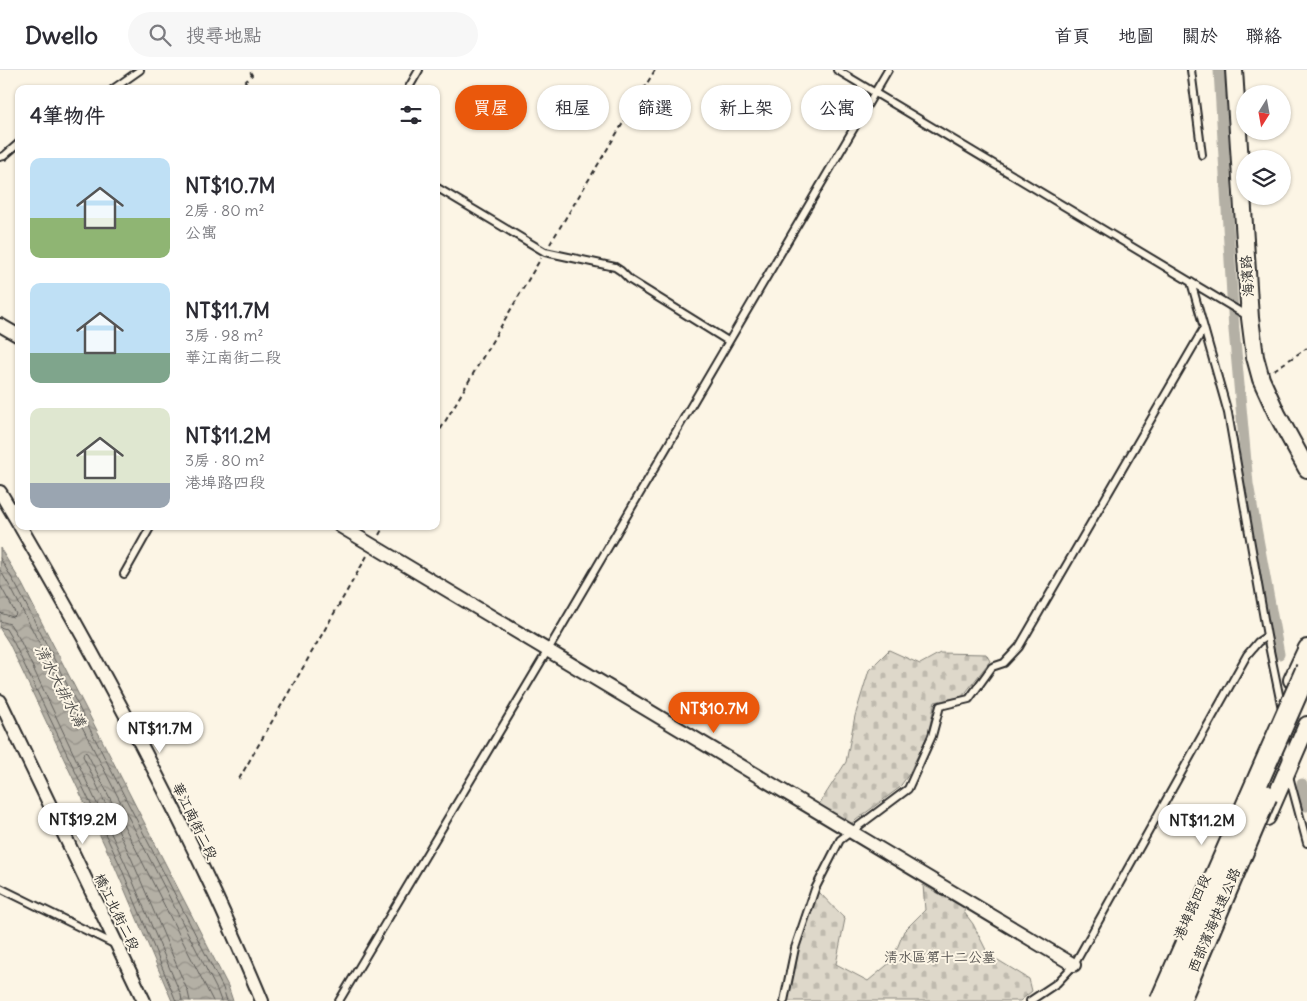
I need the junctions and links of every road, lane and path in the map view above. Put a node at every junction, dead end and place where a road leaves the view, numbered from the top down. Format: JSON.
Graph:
{"nodes":[{"id":1,"x":140,"y":70,"type":"edge"},
{"id":2,"x":250,"y":70,"type":"edge"},
{"id":3,"x":419,"y":70,"type":"edge"},
{"id":4,"x":837,"y":70,"type":"edge"},
{"id":5,"x":888,"y":70,"type":"edge"},
{"id":6,"x":1192,"y":70,"type":"edge"},
{"id":7,"x":1234,"y":70,"type":"edge"},
{"id":8,"x":119,"y":85,"type":"edge"},
{"id":9,"x":242,"y":85,"type":"edge"},
{"id":10,"x":410,"y":85,"type":"edge"},
{"id":11,"x":876,"y":92,"type":"junction"},
{"id":12,"x":15,"y":146,"type":"edge"},
{"id":13,"x":1202,"y":155,"type":"dead end"},
{"id":14,"x":0,"y":157,"type":"edge"},
{"id":15,"x":440,"y":189,"type":"edge"},
{"id":16,"x":1194,"y":284,"type":"junction"},
{"id":17,"x":1245,"y":315,"type":"junction"},
{"id":18,"x":0,"y":325,"type":"edge"},
{"id":19,"x":1204,"y":328,"type":"junction"},
{"id":20,"x":15,"y":334,"type":"edge"},
{"id":21,"x":728,"y":341,"type":"junction"},
{"id":22,"x":1307,"y":348,"type":"edge"},
{"id":23,"x":1261,"y":378,"type":"junction"},
{"id":24,"x":1307,"y":469,"type":"edge"},
{"id":25,"x":0,"y":492,"type":"edge"},
{"id":26,"x":15,"y":517,"type":"edge"},
{"id":27,"x":23,"y":530,"type":"edge"},
{"id":28,"x":149,"y":530,"type":"edge"},
{"id":29,"x":347,"y":530,"type":"edge"},
{"id":30,"x":382,"y":530,"type":"edge"},
{"id":31,"x":373,"y":546,"type":"junction"},
{"id":32,"x":124,"y":574,"type":"dead end"},
{"id":33,"x":1267,"y":636,"type":"junction"},
{"id":34,"x":1307,"y":648,"type":"edge"},
{"id":35,"x":548,"y":650,"type":"junction"},
{"id":36,"x":1307,"y":669,"type":"edge"},
{"id":37,"x":0,"y":701,"type":"edge"},
{"id":38,"x":1307,"y":702,"type":"edge"},
{"id":39,"x":1282,"y":703,"type":"junction"},
{"id":40,"x":1307,"y":725,"type":"edge"},
{"id":41,"x":1287,"y":771,"type":"junction"},
{"id":42,"x":239,"y":779,"type":"dead end"},
{"id":43,"x":851,"y":832,"type":"junction"},
{"id":44,"x":1307,"y":843,"type":"edge"},
{"id":45,"x":0,"y":888,"type":"edge"},
{"id":46,"x":117,"y":945,"type":"junction"},
{"id":47,"x":1074,"y":965,"type":"junction"},
{"id":48,"x":144,"y":1001,"type":"edge"},
{"id":49,"x":262,"y":1001,"type":"edge"},
{"id":50,"x":339,"y":1001,"type":"edge"},
{"id":51,"x":784,"y":1001,"type":"edge"},
{"id":52,"x":1030,"y":1001,"type":"edge"},
{"id":53,"x":1150,"y":1001,"type":"edge"},
{"id":54,"x":1162,"y":1001,"type":"edge"},
{"id":55,"x":1179,"y":1001,"type":"edge"},
{"id":56,"x":1188,"y":1001,"type":"edge"}],
"edges":[{"from":1,"to":8,"type":"lane"},
{"from":2,"to":9,"type":"path"},
{"from":3,"to":10,"type":"lane"},
{"from":4,"to":11,"type":"lane"},
{"from":5,"to":11,"type":"lane"},
{"from":6,"to":13,"type":"lane"},
{"from":7,"to":17,"type":"street","name":"海濱路"},
{"from":11,"to":16,"type":"lane"},
{"from":11,"to":21,"type":"lane"},
{"from":12,"to":14,"type":"lane"},
{"from":15,"to":21,"type":"lane"},
{"from":16,"to":17,"type":"lane"},
{"from":16,"to":19,"type":"lane"},
{"from":17,"to":23,"type":"street","name":"海濱路"},
{"from":18,"to":20,"type":"street"},
{"from":19,"to":33,"type":"lane"},
{"from":19,"to":43,"type":"lane"},
{"from":21,"to":35,"type":"lane"},
{"from":22,"to":23,"type":"path"},
{"from":23,"to":24,"type":"street","name":"海濱路"},
{"from":25,"to":26,"type":"street","name":"華江南街二段"},
{"from":27,"to":49,"type":"street","name":"華江南街二段"},
{"from":28,"to":32,"type":"lane"},
{"from":29,"to":31,"type":"street"},
{"from":30,"to":31,"type":"path"},
{"from":31,"to":35,"type":"street"},
{"from":31,"to":42,"type":"path"},
{"from":33,"to":39,"type":"lane"},
{"from":33,"to":47,"type":"lane"},
{"from":34,"to":39,"type":"street","name":"港埠路四段"},
{"from":35,"to":43,"type":"street"},
{"from":35,"to":50,"type":"lane"},
{"from":36,"to":54,"type":"highway","name":"西部濱海快速公路","bridge":true},
{"from":37,"to":46,"type":"street","name":"橋江北街二段"},
{"from":38,"to":55,"type":"highway","name":"西部濱海快速公路","bridge":true},
{"from":39,"to":41,"type":"lane"},
{"from":39,"to":53,"type":"street","name":"港埠路四段"},
{"from":40,"to":41,"type":"street"},
{"from":41,"to":44,"type":"lane"},
{"from":41,"to":56,"type":"street"},
{"from":43,"to":47,"type":"street"},
{"from":43,"to":51,"type":"lane"},
{"from":45,"to":46,"type":"lane"},
{"from":46,"to":48,"type":"street","name":"橋江北街二段"},
{"from":47,"to":52,"type":"lane"}]}
